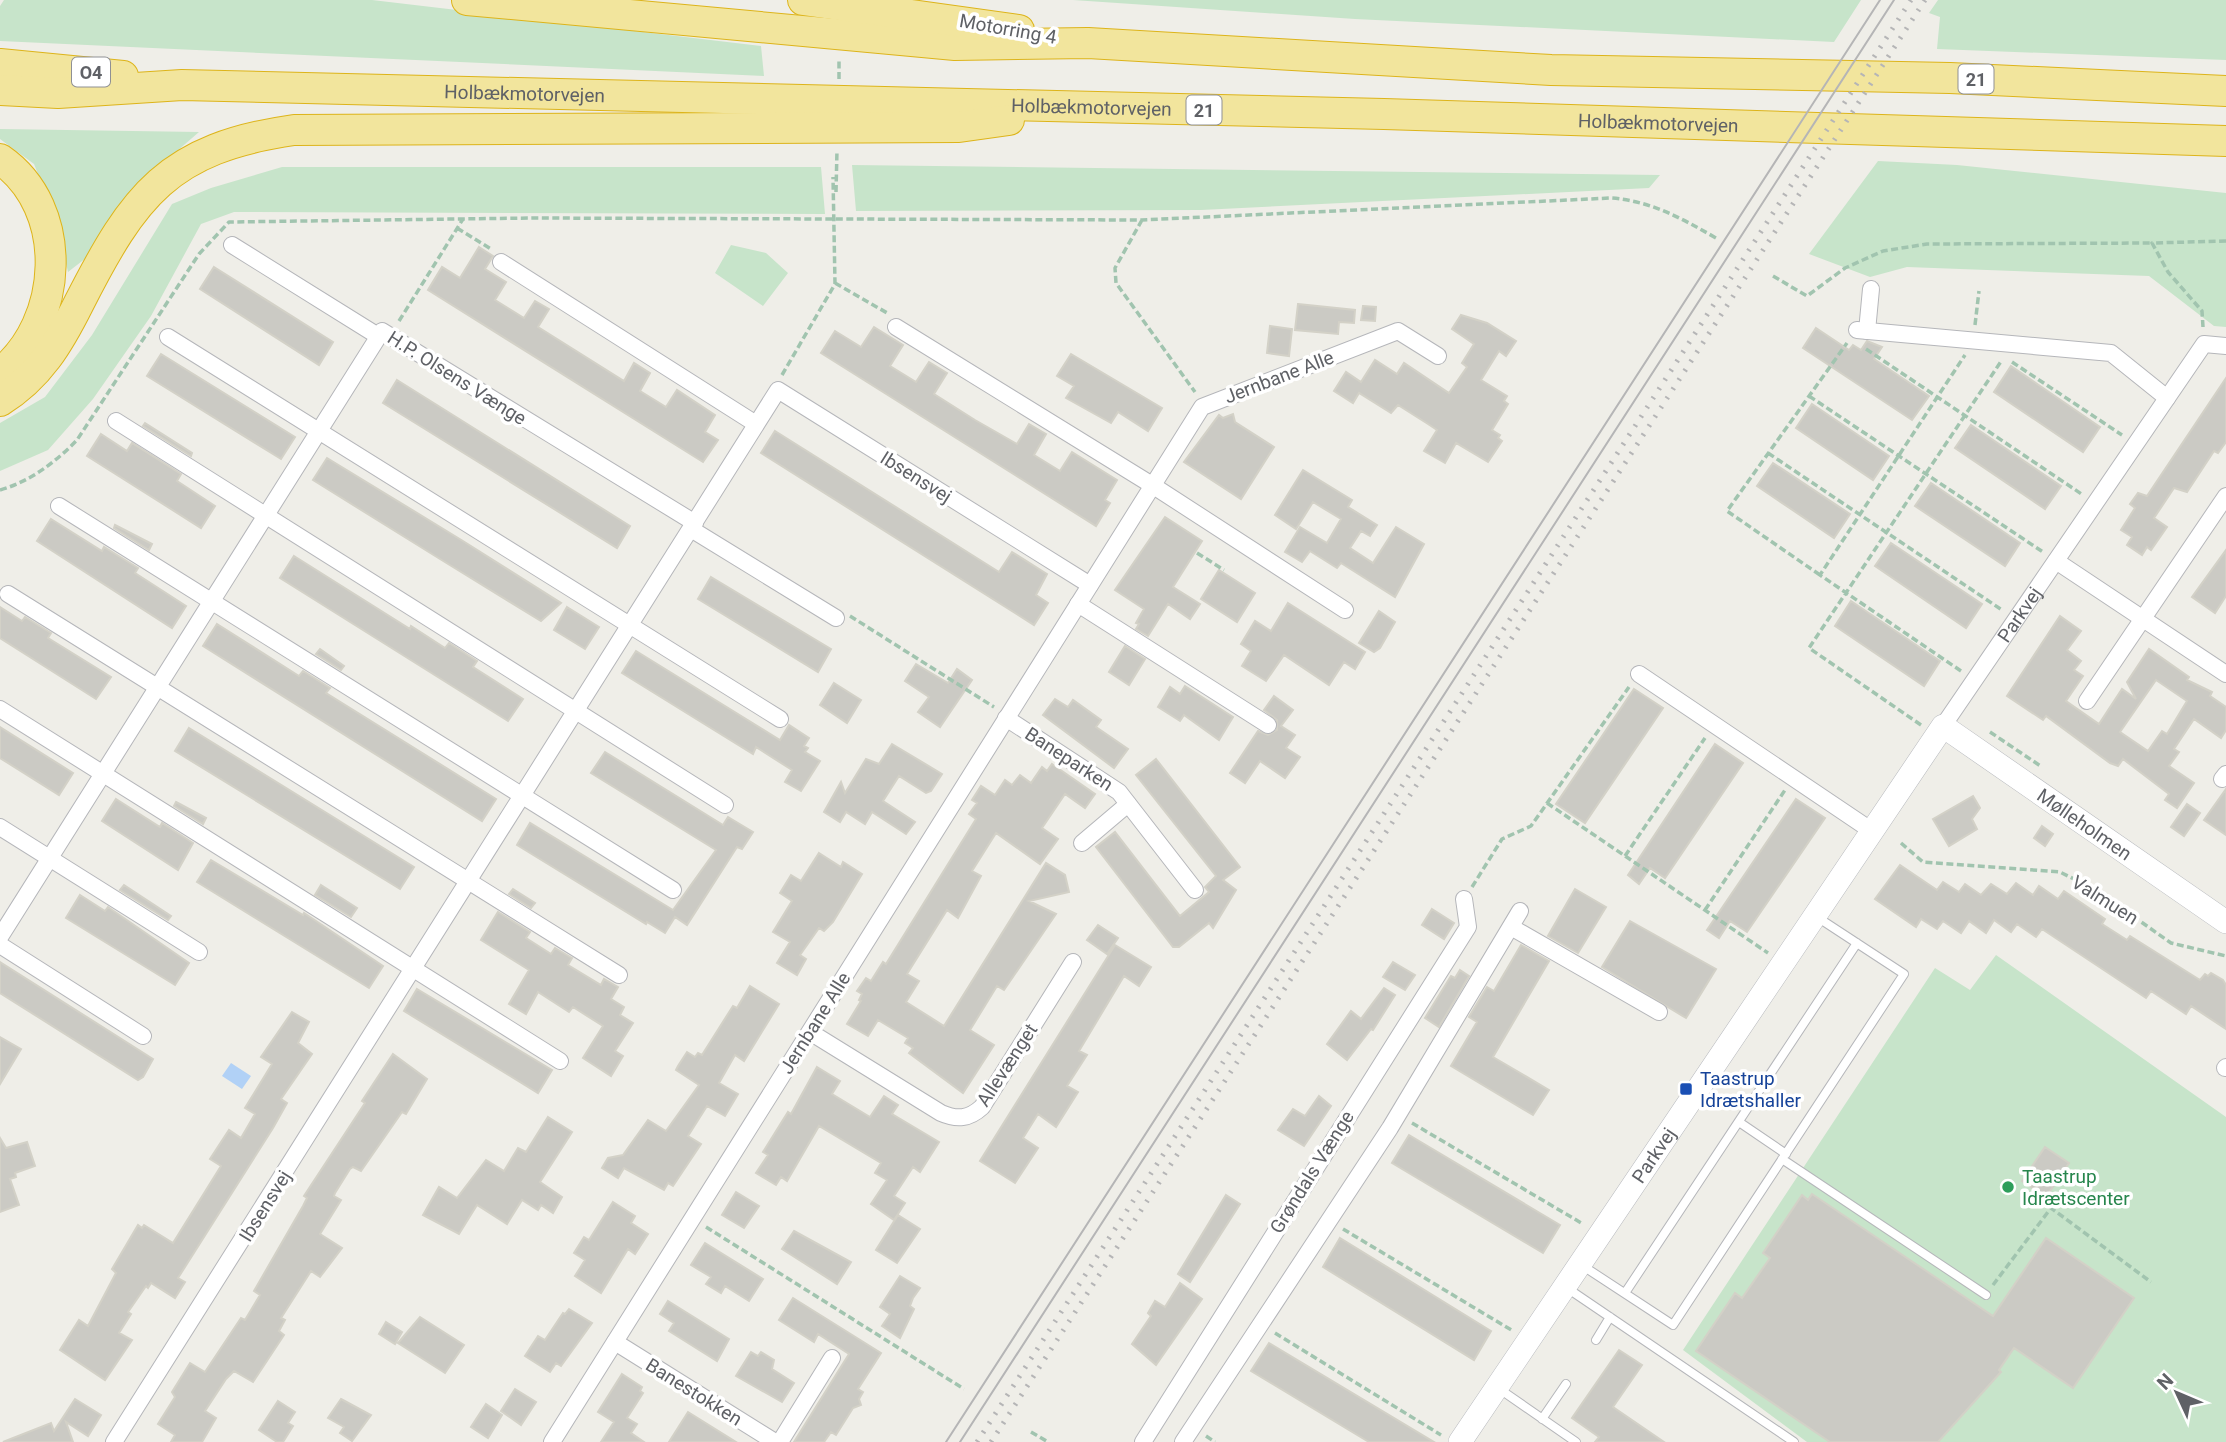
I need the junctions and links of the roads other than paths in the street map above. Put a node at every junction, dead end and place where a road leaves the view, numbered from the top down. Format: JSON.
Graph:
{"nodes":[{"id":1,"x":467,"y":0,"type":"edge"},
{"id":2,"x":803,"y":0,"type":"edge"},
{"id":3,"x":1088,"y":43,"type":"junction"},
{"id":4,"x":0,"y":64,"type":"edge"},
{"id":5,"x":182,"y":85,"type":"junction"},
{"id":6,"x":0,"y":90,"type":"edge"},
{"id":7,"x":2226,"y":91,"type":"edge"},
{"id":8,"x":1091,"y":108,"type":"junction"},
{"id":9,"x":2226,"y":141,"type":"edge"},
{"id":10,"x":0,"y":159,"type":"edge"},
{"id":11,"x":232,"y":244,"type":"dead end"},
{"id":12,"x":501,"y":262,"type":"road end"},
{"id":13,"x":1871,"y":289,"type":"dead end"},
{"id":14,"x":896,"y":327,"type":"road end"},
{"id":15,"x":380,"y":334,"type":"junction"},
{"id":16,"x":168,"y":337,"type":"dead end"},
{"id":17,"x":2226,"y":346,"type":"edge"},
{"id":18,"x":1438,"y":356,"type":"dead end"},
{"id":19,"x":0,"y":373,"type":"edge"},
{"id":20,"x":2167,"y":398,"type":"junction"},
{"id":21,"x":0,"y":401,"type":"edge"},
{"id":22,"x":116,"y":421,"type":"dead end"},
{"id":23,"x":756,"y":424,"type":"junction"},
{"id":24,"x":319,"y":430,"type":"junction"},
{"id":25,"x":1152,"y":485,"type":"junction"},
{"id":26,"x":2226,"y":496,"type":"edge"},
{"id":27,"x":59,"y":506,"type":"dead end"},
{"id":28,"x":266,"y":515,"type":"junction"},
{"id":29,"x":693,"y":526,"type":"junction"},
{"id":30,"x":2056,"y":561,"type":"junction"},
{"id":31,"x":1090,"y":585,"type":"junction"},
{"id":32,"x":8,"y":594,"type":"dead end"},
{"id":33,"x":212,"y":601,"type":"junction"},
{"id":34,"x":1078,"y":604,"type":"junction"},
{"id":35,"x":1345,"y":610,"type":"dead end"},
{"id":36,"x":829,"y":614,"type":"road end"},
{"id":37,"x":2143,"y":618,"type":"junction"},
{"id":38,"x":631,"y":625,"type":"junction"},
{"id":39,"x":1639,"y":674,"type":"road end"},
{"id":40,"x":2226,"y":674,"type":"edge"},
{"id":41,"x":158,"y":687,"type":"junction"},
{"id":42,"x":2087,"y":701,"type":"dead end"},
{"id":43,"x":0,"y":709,"type":"edge"},
{"id":44,"x":577,"y":711,"type":"junction"},
{"id":45,"x":1007,"y":717,"type":"junction"},
{"id":46,"x":780,"y":719,"type":"dead end"},
{"id":47,"x":1268,"y":725,"type":"dead end"},
{"id":48,"x":1940,"y":731,"type":"junction"},
{"id":49,"x":103,"y":773,"type":"junction"},
{"id":50,"x":523,"y":797,"type":"junction"},
{"id":51,"x":1128,"y":804,"type":"junction"},
{"id":52,"x":725,"y":805,"type":"dead end"},
{"id":53,"x":0,"y":827,"type":"edge"},
{"id":54,"x":1872,"y":831,"type":"junction"},
{"id":55,"x":1082,"y":843,"type":"dead end"},
{"id":56,"x":49,"y":858,"type":"junction"},
{"id":57,"x":469,"y":882,"type":"junction"},
{"id":58,"x":673,"y":890,"type":"dead end"},
{"id":59,"x":1195,"y":890,"type":"dead end"},
{"id":60,"x":1464,"y":900,"type":"road end"},
{"id":61,"x":1520,"y":911,"type":"dead end"},
{"id":62,"x":1815,"y":915,"type":"junction"},
{"id":63,"x":2226,"y":922,"type":"edge"},
{"id":64,"x":1511,"y":927,"type":"junction"},
{"id":65,"x":0,"y":937,"type":"edge"},
{"id":66,"x":1857,"y":943,"type":"junction"},
{"id":67,"x":0,"y":945,"type":"edge"},
{"id":68,"x":199,"y":952,"type":"dead end"},
{"id":69,"x":1073,"y":962,"type":"dead end"},
{"id":70,"x":415,"y":969,"type":"junction"},
{"id":71,"x":619,"y":975,"type":"dead end"},
{"id":72,"x":1658,"y":1012,"type":"dead end"},
{"id":73,"x":810,"y":1032,"type":"junction"},
{"id":74,"x":143,"y":1036,"type":"dead end"},
{"id":75,"x":559,"y":1061,"type":"dead end"},
{"id":76,"x":1739,"y":1122,"type":"junction"},
{"id":77,"x":1784,"y":1157,"type":"junction"},
{"id":78,"x":1580,"y":1264,"type":"junction"},
{"id":79,"x":1565,"y":1287,"type":"junction"},
{"id":80,"x":1625,"y":1293,"type":"junction"},
{"id":81,"x":1986,"y":1295,"type":"road end"},
{"id":82,"x":1610,"y":1317,"type":"junction"},
{"id":83,"x":1596,"y":1340,"type":"dead end"},
{"id":84,"x":615,"y":1342,"type":"junction"},
{"id":85,"x":832,"y":1358,"type":"dead end"},
{"id":86,"x":1566,"y":1384,"type":"dead end"},
{"id":87,"x":1497,"y":1387,"type":"junction"},
{"id":88,"x":1542,"y":1419,"type":"junction"},
{"id":89,"x":114,"y":1442,"type":"edge"},
{"id":90,"x":552,"y":1442,"type":"edge"},
{"id":91,"x":775,"y":1442,"type":"edge"},
{"id":92,"x":1143,"y":1442,"type":"edge"},
{"id":93,"x":1183,"y":1442,"type":"edge"},
{"id":94,"x":1460,"y":1442,"type":"edge"},
{"id":95,"x":1576,"y":1442,"type":"edge"},
{"id":96,"x":1794,"y":1442,"type":"edge"}],
"edges":[{"from":1,"to":3,"type":"highway","number":"21"},
{"from":2,"to":3,"type":"highway","name":"Motorring 4"},
{"from":3,"to":7,"type":"highway","number":"21"},
{"from":4,"to":5,"type":"highway","number":"O4"},
{"from":5,"to":6,"type":"highway","name":"Holbækmotorvejen","number":"21"},
{"from":5,"to":8,"type":"highway","name":"Holbækmotorvejen","number":"21"},
{"from":8,"to":9,"type":"highway","name":"Holbækmotorvejen","number":"21"},
{"from":8,"to":21,"type":"highway"},
{"from":10,"to":19,"type":"highway"},
{"from":11,"to":15,"type":"street","name":"H.P. Olsens Vænge"},
{"from":12,"to":23,"type":"street"},
{"from":13,"to":20,"type":"street"},
{"from":14,"to":25,"type":"street"},
{"from":15,"to":24,"type":"street","name":"H.P. Olsens Vænge"},
{"from":15,"to":29,"type":"street","name":"H.P. Olsens Vænge"},
{"from":16,"to":24,"type":"street"},
{"from":17,"to":20,"type":"street","name":"Parkvej"},
{"from":18,"to":25,"type":"street","name":"Jernbane Alle"},
{"from":20,"to":30,"type":"street","name":"Parkvej"},
{"from":22,"to":28,"type":"street"},
{"from":23,"to":29,"type":"street","name":"Ibsensvej"},
{"from":23,"to":31,"type":"street","name":"Ibsensvej"},
{"from":24,"to":28,"type":"street","name":"H.P. Olsens Vænge"},
{"from":24,"to":38,"type":"street"},
{"from":25,"to":31,"type":"street","name":"Jernbane Alle"},
{"from":25,"to":35,"type":"street"},
{"from":26,"to":37,"type":"street"},
{"from":27,"to":33,"type":"street"},
{"from":28,"to":33,"type":"street","name":"H.P. Olsens Vænge"},
{"from":28,"to":44,"type":"street"},
{"from":29,"to":36,"type":"street"},
{"from":29,"to":38,"type":"street","name":"Ibsensvej"},
{"from":30,"to":37,"type":"street"},
{"from":30,"to":48,"type":"street","name":"Parkvej"},
{"from":31,"to":34,"type":"street","name":"Jernbane Alle"},
{"from":32,"to":41,"type":"street"},
{"from":33,"to":41,"type":"street","name":"H.P. Olsens Vænge"},
{"from":33,"to":50,"type":"street"},
{"from":34,"to":45,"type":"street","name":"Jernbane Alle"},
{"from":34,"to":47,"type":"street"},
{"from":37,"to":40,"type":"street"},
{"from":37,"to":42,"type":"street"},
{"from":38,"to":44,"type":"street","name":"Ibsensvej"},
{"from":38,"to":46,"type":"street"},
{"from":39,"to":54,"type":"street"},
{"from":41,"to":49,"type":"street","name":"H.P. Olsens Vænge"},
{"from":41,"to":57,"type":"street"},
{"from":43,"to":49,"type":"street"},
{"from":44,"to":50,"type":"street","name":"Ibsensvej"},
{"from":44,"to":52,"type":"street"},
{"from":45,"to":51,"type":"street","name":"Baneparken"},
{"from":45,"to":73,"type":"street","name":"Jernbane Alle"},
{"from":48,"to":54,"type":"street","name":"Parkvej"},
{"from":48,"to":63,"type":"street","name":"Mølleholmen"},
{"from":49,"to":56,"type":"street","name":"H.P. Olsens Vænge"},
{"from":49,"to":70,"type":"street"},
{"from":50,"to":57,"type":"street","name":"Ibsensvej"},
{"from":50,"to":58,"type":"street"},
{"from":51,"to":55,"type":"street","name":"Baneparken"},
{"from":51,"to":59,"type":"street","name":"Baneparken"},
{"from":53,"to":56,"type":"street"},
{"from":54,"to":62,"type":"street","name":"Parkvej"},
{"from":56,"to":65,"type":"street","name":"H.P. Olsens Vænge"},
{"from":56,"to":68,"type":"street"},
{"from":57,"to":70,"type":"street","name":"Ibsensvej"},
{"from":57,"to":71,"type":"street"},
{"from":60,"to":92,"type":"street","name":"Grøndals Vænge"},
{"from":61,"to":64,"type":"street"},
{"from":62,"to":66,"type":"lane"},
{"from":62,"to":78,"type":"street","name":"Parkvej"},
{"from":64,"to":72,"type":"street"},
{"from":64,"to":93,"type":"street"},
{"from":66,"to":76,"type":"lane"},
{"from":66,"to":77,"type":"lane"},
{"from":67,"to":74,"type":"street"},
{"from":69,"to":73,"type":"street","name":"Allevænget"},
{"from":70,"to":75,"type":"street"},
{"from":70,"to":89,"type":"street","name":"Ibsensvej"},
{"from":73,"to":84,"type":"street","name":"Jernbane Alle"},
{"from":76,"to":77,"type":"lane"},
{"from":76,"to":80,"type":"lane"},
{"from":77,"to":80,"type":"lane"},
{"from":77,"to":81,"type":"lane"},
{"from":78,"to":79,"type":"street","name":"Parkvej"},
{"from":78,"to":80,"type":"lane"},
{"from":79,"to":82,"type":"lane"},
{"from":79,"to":87,"type":"street","name":"Parkvej"},
{"from":82,"to":83,"type":"lane"},
{"from":82,"to":96,"type":"lane"},
{"from":84,"to":90,"type":"street","name":"Jernbane Alle"},
{"from":84,"to":91,"type":"street","name":"Banestokken"},
{"from":85,"to":91,"type":"street","name":"Banestokken"},
{"from":86,"to":88,"type":"lane"},
{"from":87,"to":88,"type":"lane"},
{"from":87,"to":94,"type":"street","name":"Parkvej"},
{"from":88,"to":95,"type":"lane"}]}
